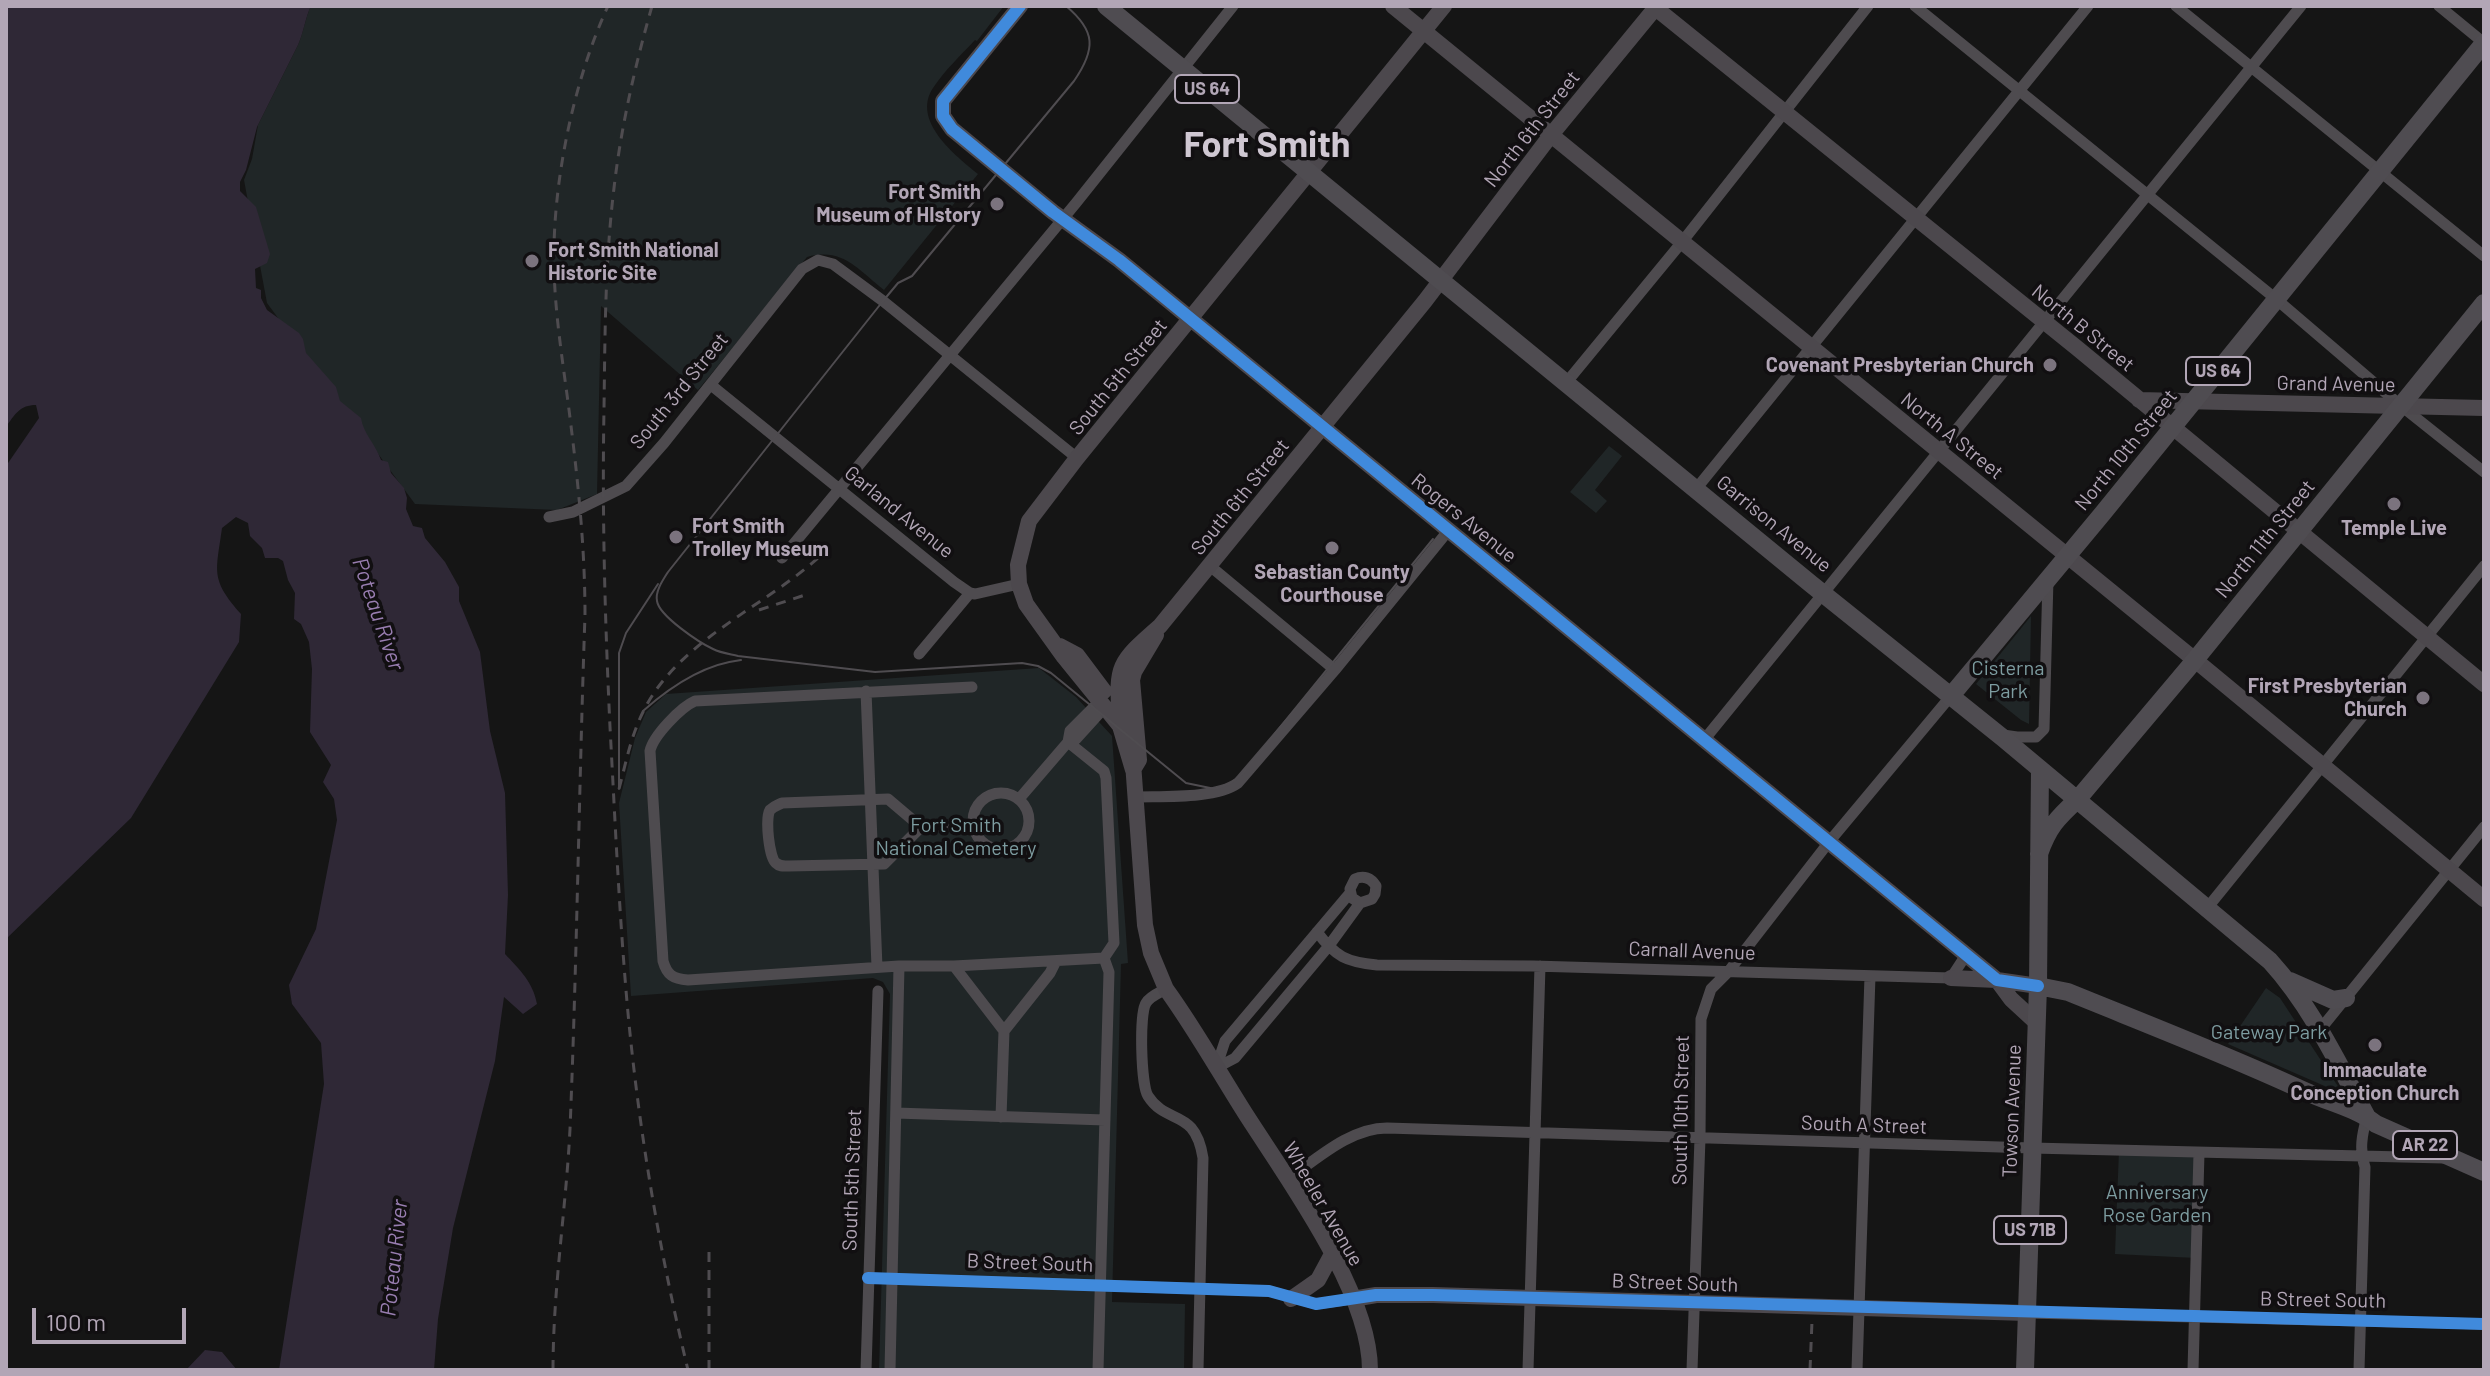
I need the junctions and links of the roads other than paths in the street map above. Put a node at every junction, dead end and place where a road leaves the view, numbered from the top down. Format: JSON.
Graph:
{"nodes":[{"id":1,"x":1020,"y":6,"type":"edge"},
{"id":2,"x":1106,"y":6,"type":"edge"},
{"id":3,"x":1233,"y":6,"type":"edge"},
{"id":4,"x":1393,"y":6,"type":"edge"},
{"id":5,"x":1444,"y":6,"type":"edge"},
{"id":6,"x":1868,"y":6,"type":"edge"},
{"id":7,"x":1915,"y":6,"type":"edge"},
{"id":8,"x":2088,"y":6,"type":"edge"},
{"id":9,"x":2176,"y":6,"type":"edge"},
{"id":10,"x":2301,"y":6,"type":"edge"},
{"id":11,"x":2439,"y":6,"type":"edge"},
{"id":12,"x":1655,"y":7,"type":"edge"},
{"id":13,"x":1424,"y":30,"type":"junction"},
{"id":14,"x":2484,"y":43,"type":"edge"},
{"id":15,"x":2252,"y":67,"type":"junction"},
{"id":16,"x":1182,"y":69,"type":"junction"},
{"id":17,"x":2019,"y":91,"type":"junction"},
{"id":18,"x":1785,"y":112,"type":"junction"},
{"id":19,"x":1551,"y":135,"type":"junction"},
{"id":20,"x":1308,"y":171,"type":"junction"},
{"id":21,"x":2380,"y":171,"type":"junction"},
{"id":22,"x":2147,"y":195,"type":"junction"},
{"id":23,"x":1062,"y":218,"type":"junction"},
{"id":24,"x":1916,"y":218,"type":"junction"},
{"id":25,"x":1682,"y":242,"type":"junction"},
{"id":26,"x":2484,"y":256,"type":"edge"},
{"id":27,"x":1441,"y":280,"type":"junction"},
{"id":28,"x":2276,"y":299,"type":"junction"},
{"id":29,"x":2484,"y":303,"type":"edge"},
{"id":30,"x":1191,"y":319,"type":"junction"},
{"id":31,"x":2045,"y":322,"type":"junction"},
{"id":32,"x":1811,"y":348,"type":"junction"},
{"id":33,"x":950,"y":354,"type":"junction"},
{"id":34,"x":1566,"y":383,"type":"junction"},
{"id":35,"x":711,"y":385,"type":"junction"},
{"id":36,"x":2139,"y":400,"type":"junction"},
{"id":37,"x":2194,"y":401,"type":"junction"},
{"id":38,"x":2400,"y":405,"type":"junction"},
{"id":39,"x":2484,"y":408,"type":"edge"},
{"id":40,"x":2172,"y":427,"type":"junction"},
{"id":41,"x":1322,"y":428,"type":"junction"},
{"id":42,"x":1939,"y":451,"type":"junction"},
{"id":43,"x":1077,"y":458,"type":"junction"},
{"id":44,"x":2484,"y":472,"type":"edge"},
{"id":45,"x":839,"y":489,"type":"junction"},
{"id":46,"x":1696,"y":489,"type":"junction"},
{"id":47,"x":549,"y":517,"type":"dead end"},
{"id":48,"x":1448,"y":531,"type":"junction"},
{"id":49,"x":2299,"y":533,"type":"junction"},
{"id":50,"x":2068,"y":556,"type":"junction"},
{"id":51,"x":782,"y":558,"type":"dead end"},
{"id":52,"x":1210,"y":566,"type":"junction"},
{"id":53,"x":2484,"y":566,"type":"edge"},
{"id":54,"x":2048,"y":578,"type":"junction"},
{"id":55,"x":1019,"y":584,"type":"junction"},
{"id":56,"x":1822,"y":592,"type":"junction"},
{"id":57,"x":970,"y":593,"type":"junction"},
{"id":58,"x":1160,"y":626,"type":"junction"},
{"id":59,"x":2427,"y":637,"type":"junction"},
{"id":60,"x":1056,"y":643,"type":"junction"},
{"id":61,"x":919,"y":654,"type":"dead end"},
{"id":62,"x":2195,"y":660,"type":"junction"},
{"id":63,"x":1085,"y":664,"type":"junction"},
{"id":64,"x":1122,"y":665,"type":"junction"},
{"id":65,"x":1335,"y":670,"type":"junction"},
{"id":66,"x":2484,"y":684,"type":"edge"},
{"id":67,"x":972,"y":687,"type":"dead end"},
{"id":68,"x":866,"y":691,"type":"junction"},
{"id":69,"x":1950,"y":697,"type":"junction"},
{"id":70,"x":1110,"y":707,"type":"junction"},
{"id":71,"x":1997,"y":733,"type":"junction"},
{"id":72,"x":1704,"y":740,"type":"junction"},
{"id":73,"x":1068,"y":742,"type":"junction"},
{"id":74,"x":2322,"y":766,"type":"junction"},
{"id":75,"x":2040,"y":769,"type":"junction"},
{"id":76,"x":1133,"y":770,"type":"junction"},
{"id":77,"x":1135,"y":797,"type":"junction"},
{"id":78,"x":870,"y":798,"type":"junction"},
{"id":79,"x":1019,"y":799,"type":"junction"},
{"id":80,"x":2077,"y":800,"type":"junction"},
{"id":81,"x":973,"y":824,"type":"junction"},
{"id":82,"x":921,"y":827,"type":"junction"},
{"id":83,"x":2484,"y":827,"type":"edge"},
{"id":84,"x":1829,"y":842,"type":"junction"},
{"id":85,"x":2039,"y":854,"type":"junction"},
{"id":86,"x":873,"y":864,"type":"junction"},
{"id":87,"x":2449,"y":870,"type":"junction"},
{"id":88,"x":1350,"y":893,"type":"junction"},
{"id":89,"x":2484,"y":899,"type":"edge"},
{"id":90,"x":1360,"y":903,"type":"junction"},
{"id":91,"x":2208,"y":907,"type":"junction"},
{"id":92,"x":1317,"y":932,"type":"junction"},
{"id":93,"x":1328,"y":947,"type":"junction"},
{"id":94,"x":1966,"y":955,"type":"junction"},
{"id":95,"x":1104,"y":958,"type":"junction"},
{"id":96,"x":1056,"y":961,"type":"junction"},
{"id":97,"x":899,"y":966,"type":"junction"},
{"id":98,"x":954,"y":966,"type":"junction"},
{"id":99,"x":1540,"y":966,"type":"junction"},
{"id":100,"x":877,"y":967,"type":"junction"},
{"id":101,"x":1728,"y":972,"type":"junction"},
{"id":102,"x":1870,"y":976,"type":"junction"},
{"id":103,"x":1951,"y":978,"type":"junction"},
{"id":104,"x":1997,"y":980,"type":"junction"},
{"id":105,"x":2288,"y":980,"type":"junction"},
{"id":106,"x":2038,"y":986,"type":"junction"},
{"id":107,"x":1166,"y":989,"type":"junction"},
{"id":108,"x":878,"y":991,"type":"dead end"},
{"id":109,"x":2346,"y":998,"type":"junction"},
{"id":110,"x":2037,"y":1023,"type":"junction"},
{"id":111,"x":1004,"y":1031,"type":"junction"},
{"id":112,"x":2319,"y":1031,"type":"junction"},
{"id":113,"x":1216,"y":1068,"type":"junction"},
{"id":114,"x":896,"y":1113,"type":"junction"},
{"id":115,"x":1001,"y":1117,"type":"junction"},
{"id":116,"x":2367,"y":1117,"type":"junction"},
{"id":117,"x":1105,"y":1120,"type":"junction"},
{"id":118,"x":1535,"y":1133,"type":"junction"},
{"id":119,"x":1700,"y":1138,"type":"junction"},
{"id":120,"x":1864,"y":1143,"type":"junction"},
{"id":121,"x":2032,"y":1148,"type":"junction"},
{"id":122,"x":2199,"y":1153,"type":"junction"},
{"id":123,"x":2361,"y":1156,"type":"junction"},
{"id":124,"x":2454,"y":1158,"type":"junction"},
{"id":125,"x":2484,"y":1172,"type":"edge"},
{"id":126,"x":1288,"y":1179,"type":"junction"},
{"id":127,"x":1332,"y":1254,"type":"junction"},
{"id":128,"x":868,"y":1278,"type":"junction"},
{"id":129,"x":892,"y":1278,"type":"junction"},
{"id":130,"x":1101,"y":1285,"type":"junction"},
{"id":131,"x":1200,"y":1289,"type":"junction"},
{"id":132,"x":1530,"y":1298,"type":"junction"},
{"id":133,"x":1291,"y":1299,"type":"junction"},
{"id":134,"x":1353,"y":1299,"type":"junction"},
{"id":135,"x":1694,"y":1303,"type":"junction"},
{"id":136,"x":1860,"y":1308,"type":"junction"},
{"id":137,"x":2027,"y":1313,"type":"junction"},
{"id":138,"x":2194,"y":1317,"type":"junction"},
{"id":139,"x":2360,"y":1321,"type":"junction"},
{"id":140,"x":2484,"y":1324,"type":"edge"},
{"id":141,"x":866,"y":1370,"type":"edge"},
{"id":142,"x":890,"y":1370,"type":"edge"},
{"id":143,"x":1098,"y":1370,"type":"edge"},
{"id":144,"x":1198,"y":1370,"type":"edge"},
{"id":145,"x":1370,"y":1370,"type":"edge"},
{"id":146,"x":1528,"y":1370,"type":"edge"},
{"id":147,"x":1692,"y":1370,"type":"edge"},
{"id":148,"x":1857,"y":1370,"type":"edge"},
{"id":149,"x":2025,"y":1370,"type":"edge"},
{"id":150,"x":2193,"y":1370,"type":"edge"},
{"id":151,"x":2359,"y":1370,"type":"edge"}],
"edges":[{"from":1,"to":23,"type":"street","name":"Rogers Avenue"},
{"from":2,"to":16,"type":"main road","name":"Garrison Avenue","number":"US 64"},
{"from":3,"to":16,"type":"street"},
{"from":4,"to":13,"type":"street","name":"North A Street"},
{"from":5,"to":13,"type":"street","name":"South 5th Street"},
{"from":6,"to":18,"type":"street"},
{"from":7,"to":17,"type":"street"},
{"from":8,"to":17,"type":"street"},
{"from":9,"to":15,"type":"street"},
{"from":10,"to":15,"type":"street"},
{"from":11,"to":14,"type":"street"},
{"from":12,"to":18,"type":"street","name":"North B Street"},
{"from":12,"to":19,"type":"street","name":"North 6th Street"},
{"from":13,"to":19,"type":"street","name":"North A Street"},
{"from":13,"to":20,"type":"street","name":"South 5th Street"},
{"from":14,"to":21,"type":"main road","name":"North 10th Street","number":"US 64"},
{"from":15,"to":21,"type":"street"},
{"from":15,"to":22,"type":"street"},
{"from":16,"to":20,"type":"main road","name":"Garrison Avenue","number":"US 64"},
{"from":16,"to":23,"type":"street"},
{"from":17,"to":22,"type":"street"},
{"from":17,"to":24,"type":"street"},
{"from":18,"to":24,"type":"street","name":"North B Street"},
{"from":18,"to":25,"type":"street"},
{"from":19,"to":25,"type":"street","name":"North A Street"},
{"from":19,"to":27,"type":"street","name":"North 6th Street"},
{"from":20,"to":27,"type":"main road","name":"Garrison Avenue","number":"US 64"},
{"from":20,"to":30,"type":"street","name":"South 5th Street"},
{"from":21,"to":26,"type":"street"},
{"from":21,"to":28,"type":"main road","name":"North 10th Street","number":"US 64"},
{"from":22,"to":28,"type":"street"},
{"from":22,"to":31,"type":"street"},
{"from":23,"to":30,"type":"street","name":"Rogers Avenue"},
{"from":23,"to":33,"type":"street"},
{"from":24,"to":31,"type":"street","name":"North B Street"},
{"from":24,"to":32,"type":"street"},
{"from":25,"to":32,"type":"street","name":"North A Street"},
{"from":25,"to":34,"type":"street"},
{"from":27,"to":34,"type":"main road","name":"Garrison Avenue","number":"US 64"},
{"from":27,"to":41,"type":"street","name":"South 6th Street"},
{"from":28,"to":37,"type":"main road","name":"North 10th Street","number":"US 64"},
{"from":28,"to":38,"type":"street"},
{"from":29,"to":38,"type":"main road","name":"North 11th Street"},
{"from":30,"to":41,"type":"street","name":"Rogers Avenue"},
{"from":30,"to":43,"type":"street","name":"South 5th Street"},
{"from":31,"to":36,"type":"street","name":"North B Street"},
{"from":31,"to":42,"type":"street"},
{"from":32,"to":42,"type":"street","name":"North A Street"},
{"from":32,"to":46,"type":"street"},
{"from":33,"to":35,"type":"street","name":"South 3rd Street"},
{"from":33,"to":43,"type":"street"},
{"from":33,"to":45,"type":"street"},
{"from":34,"to":46,"type":"main road","name":"Garrison Avenue","number":"US 64"},
{"from":35,"to":45,"type":"street","name":"Garland Avenue"},
{"from":35,"to":47,"type":"street","name":"South 3rd Street"},
{"from":36,"to":37,"type":"street","name":"Grand Avenue"},
{"from":36,"to":40,"type":"street","name":"North B Street"},
{"from":37,"to":38,"type":"street","name":"Grand Avenue"},
{"from":37,"to":40,"type":"main road","name":"North 10th Street","number":"US 64"},
{"from":38,"to":39,"type":"street","name":"Grand Avenue"},
{"from":38,"to":44,"type":"street"},
{"from":38,"to":49,"type":"main road","name":"North 11th Street"},
{"from":40,"to":49,"type":"street","name":"North B Street"},
{"from":40,"to":50,"type":"main road","name":"North 10th Street","number":"US 64"},
{"from":41,"to":48,"type":"street","name":"Rogers Avenue"},
{"from":41,"to":52,"type":"street","name":"South 6th Street"},
{"from":42,"to":50,"type":"street","name":"North A Street"},
{"from":42,"to":56,"type":"street"},
{"from":43,"to":55,"type":"street","name":"South 5th Street"},
{"from":45,"to":51,"type":"street"},
{"from":45,"to":57,"type":"street","name":"Garland Avenue"},
{"from":46,"to":56,"type":"main road","name":"Garrison Avenue","number":"US 64"},
{"from":48,"to":65,"type":"street"},
{"from":48,"to":72,"type":"street","name":"Rogers Avenue"},
{"from":49,"to":59,"type":"street","name":"North B Street"},
{"from":49,"to":62,"type":"main road","name":"North 11th Street"},
{"from":50,"to":54,"type":"main road","name":"North 10th Street","number":"US 64"},
{"from":50,"to":62,"type":"street","name":"North A Street"},
{"from":52,"to":58,"type":"street","name":"South 6th Street"},
{"from":52,"to":65,"type":"street"},
{"from":53,"to":59,"type":"street"},
{"from":54,"to":69,"type":"main road","name":"North 10th Street","number":"US 64"},
{"from":54,"to":71,"type":"street"},
{"from":55,"to":57,"type":"street"},
{"from":55,"to":60,"type":"street"},
{"from":56,"to":69,"type":"main road","name":"Garrison Avenue","number":"US 64"},
{"from":56,"to":72,"type":"street"},
{"from":57,"to":61,"type":"street"},
{"from":58,"to":64,"type":"street","name":"South 6th Street"},
{"from":58,"to":76,"type":"street","name":"South 6th Street"},
{"from":59,"to":66,"type":"street","name":"North B Street"},
{"from":59,"to":74,"type":"street"},
{"from":60,"to":63,"type":"street"},
{"from":60,"to":70,"type":"street"},
{"from":62,"to":74,"type":"street","name":"North A Street"},
{"from":62,"to":80,"type":"main road","name":"North 11th Street"},
{"from":63,"to":64,"type":"street"},
{"from":63,"to":70,"type":"street"},
{"from":64,"to":70,"type":"street","name":"South 6th Street"},
{"from":65,"to":77,"type":"street"},
{"from":67,"to":68,"type":"street"},
{"from":68,"to":78,"type":"street"},
{"from":68,"to":100,"type":"street"},
{"from":69,"to":71,"type":"main road","name":"Garrison Avenue","number":"US 64"},
{"from":69,"to":84,"type":"street","name":"South 10th Street"},
{"from":70,"to":73,"type":"street"},
{"from":70,"to":76,"type":"street"},
{"from":71,"to":75,"type":"main road","name":"Garrison Avenue","number":"US 64"},
{"from":72,"to":84,"type":"street","name":"Rogers Avenue"},
{"from":73,"to":79,"type":"street"},
{"from":73,"to":95,"type":"street"},
{"from":74,"to":87,"type":"street","name":"North A Street"},
{"from":74,"to":91,"type":"street"},
{"from":75,"to":80,"type":"main road","name":"Garrison Avenue","number":"US 64"},
{"from":75,"to":85,"type":"main road","name":"Towson Avenue","number":"US 71B"},
{"from":76,"to":77,"type":"street","name":"South 6th Street"},
{"from":77,"to":107,"type":"street","name":"South 6th Street"},
{"from":78,"to":82,"type":"street"},
{"from":78,"to":86,"type":"street"},
{"from":78,"to":86,"type":"street"},
{"from":79,"to":81,"type":"street"},
{"from":79,"to":81,"type":"street"},
{"from":80,"to":85,"type":"main road","name":"Towson Avenue","number":"US 71B"},
{"from":80,"to":91,"type":"main road","name":"Garrison Avenue"},
{"from":81,"to":82,"type":"street"},
{"from":82,"to":86,"type":"street"},
{"from":83,"to":87,"type":"street"},
{"from":84,"to":94,"type":"street","name":"Rogers Avenue"},
{"from":84,"to":101,"type":"street","name":"South 10th Street"},
{"from":85,"to":106,"type":"main road","name":"Towson Avenue","number":"US 71B"},
{"from":86,"to":100,"type":"street"},
{"from":87,"to":89,"type":"street","name":"North A Street"},
{"from":87,"to":109,"type":"street"},
{"from":88,"to":90,"type":"street"},
{"from":88,"to":90,"type":"street"},
{"from":88,"to":92,"type":"street"},
{"from":90,"to":93,"type":"street"},
{"from":91,"to":105,"type":"main road","name":"Garrison Avenue"},
{"from":92,"to":93,"type":"street","name":"Carnall Avenue"},
{"from":92,"to":113,"type":"street"},
{"from":93,"to":99,"type":"street","name":"Carnall Avenue"},
{"from":93,"to":113,"type":"street"},
{"from":94,"to":103,"type":"street"},
{"from":94,"to":104,"type":"street"},
{"from":95,"to":96,"type":"street"},
{"from":95,"to":117,"type":"street"},
{"from":96,"to":98,"type":"street"},
{"from":96,"to":111,"type":"street"},
{"from":97,"to":98,"type":"street"},
{"from":97,"to":100,"type":"street"},
{"from":97,"to":114,"type":"street"},
{"from":98,"to":111,"type":"street"},
{"from":99,"to":101,"type":"street","name":"Carnall Avenue"},
{"from":99,"to":118,"type":"street"},
{"from":101,"to":102,"type":"street","name":"Carnall Avenue"},
{"from":101,"to":119,"type":"street","name":"South 10th Street"},
{"from":102,"to":103,"type":"street","name":"Carnall Avenue"},
{"from":102,"to":120,"type":"street"},
{"from":103,"to":104,"type":"street"},
{"from":104,"to":106,"type":"street"},
{"from":104,"to":110,"type":"street"},
{"from":105,"to":109,"type":"main road"},
{"from":105,"to":112,"type":"main road","name":"Garrison Avenue"},
{"from":106,"to":110,"type":"main road","name":"Towson Avenue","number":"US 71B"},
{"from":106,"to":116,"type":"main road","number":"AR 22"},
{"from":107,"to":113,"type":"street"},
{"from":107,"to":131,"type":"street"},
{"from":108,"to":128,"type":"street","name":"South 5th Street"},
{"from":109,"to":112,"type":"street"},
{"from":110,"to":121,"type":"main road","name":"Towson Avenue","number":"US 71B"},
{"from":111,"to":115,"type":"street"},
{"from":112,"to":116,"type":"main road","name":"Garrison Avenue"},
{"from":113,"to":126,"type":"street","name":"Wheeler Avenue"},
{"from":114,"to":115,"type":"street"},
{"from":114,"to":129,"type":"street"},
{"from":115,"to":117,"type":"street"},
{"from":116,"to":123,"type":"street"},
{"from":116,"to":124,"type":"main road","number":"AR 22"},
{"from":117,"to":130,"type":"street"},
{"from":118,"to":119,"type":"street","name":"South A Street"},
{"from":118,"to":126,"type":"street","name":"South A Street"},
{"from":118,"to":132,"type":"street"},
{"from":119,"to":120,"type":"street","name":"South A Street"},
{"from":119,"to":135,"type":"street","name":"South 10th Street"},
{"from":120,"to":121,"type":"street","name":"South A Street"},
{"from":120,"to":136,"type":"street"},
{"from":121,"to":122,"type":"street","name":"South A Street"},
{"from":121,"to":137,"type":"main road","name":"Towson Avenue","number":"US 71B"},
{"from":122,"to":123,"type":"street","name":"South A Street"},
{"from":122,"to":138,"type":"street"},
{"from":123,"to":124,"type":"street","name":"South A Street"},
{"from":123,"to":139,"type":"street"},
{"from":124,"to":125,"type":"main road","number":"AR 22"},
{"from":126,"to":127,"type":"street","name":"Wheeler Avenue"},
{"from":127,"to":133,"type":"street"},
{"from":127,"to":134,"type":"street","name":"Wheeler Avenue"},
{"from":128,"to":129,"type":"street","name":"B Street South"},
{"from":128,"to":141,"type":"street","name":"South 5th Street"},
{"from":129,"to":130,"type":"street","name":"B Street South"},
{"from":129,"to":142,"type":"street"},
{"from":130,"to":131,"type":"street","name":"B Street South"},
{"from":130,"to":143,"type":"street"},
{"from":131,"to":133,"type":"street","name":"B Street South"},
{"from":131,"to":144,"type":"street"},
{"from":132,"to":134,"type":"street","name":"B Street South"},
{"from":132,"to":135,"type":"street","name":"B Street South"},
{"from":132,"to":146,"type":"street"},
{"from":133,"to":134,"type":"street","name":"B Street South"},
{"from":134,"to":145,"type":"street","name":"Wheeler Avenue"},
{"from":135,"to":136,"type":"street","name":"B Street South"},
{"from":135,"to":147,"type":"street","name":"South 10th Street"},
{"from":136,"to":137,"type":"street","name":"B Street South"},
{"from":136,"to":148,"type":"street"},
{"from":137,"to":138,"type":"street","name":"B Street South"},
{"from":137,"to":149,"type":"main road","name":"Towson Avenue","number":"US 71B"},
{"from":138,"to":139,"type":"street","name":"B Street South"},
{"from":138,"to":150,"type":"street"},
{"from":139,"to":140,"type":"street","name":"B Street South"},
{"from":139,"to":151,"type":"street"}]}
